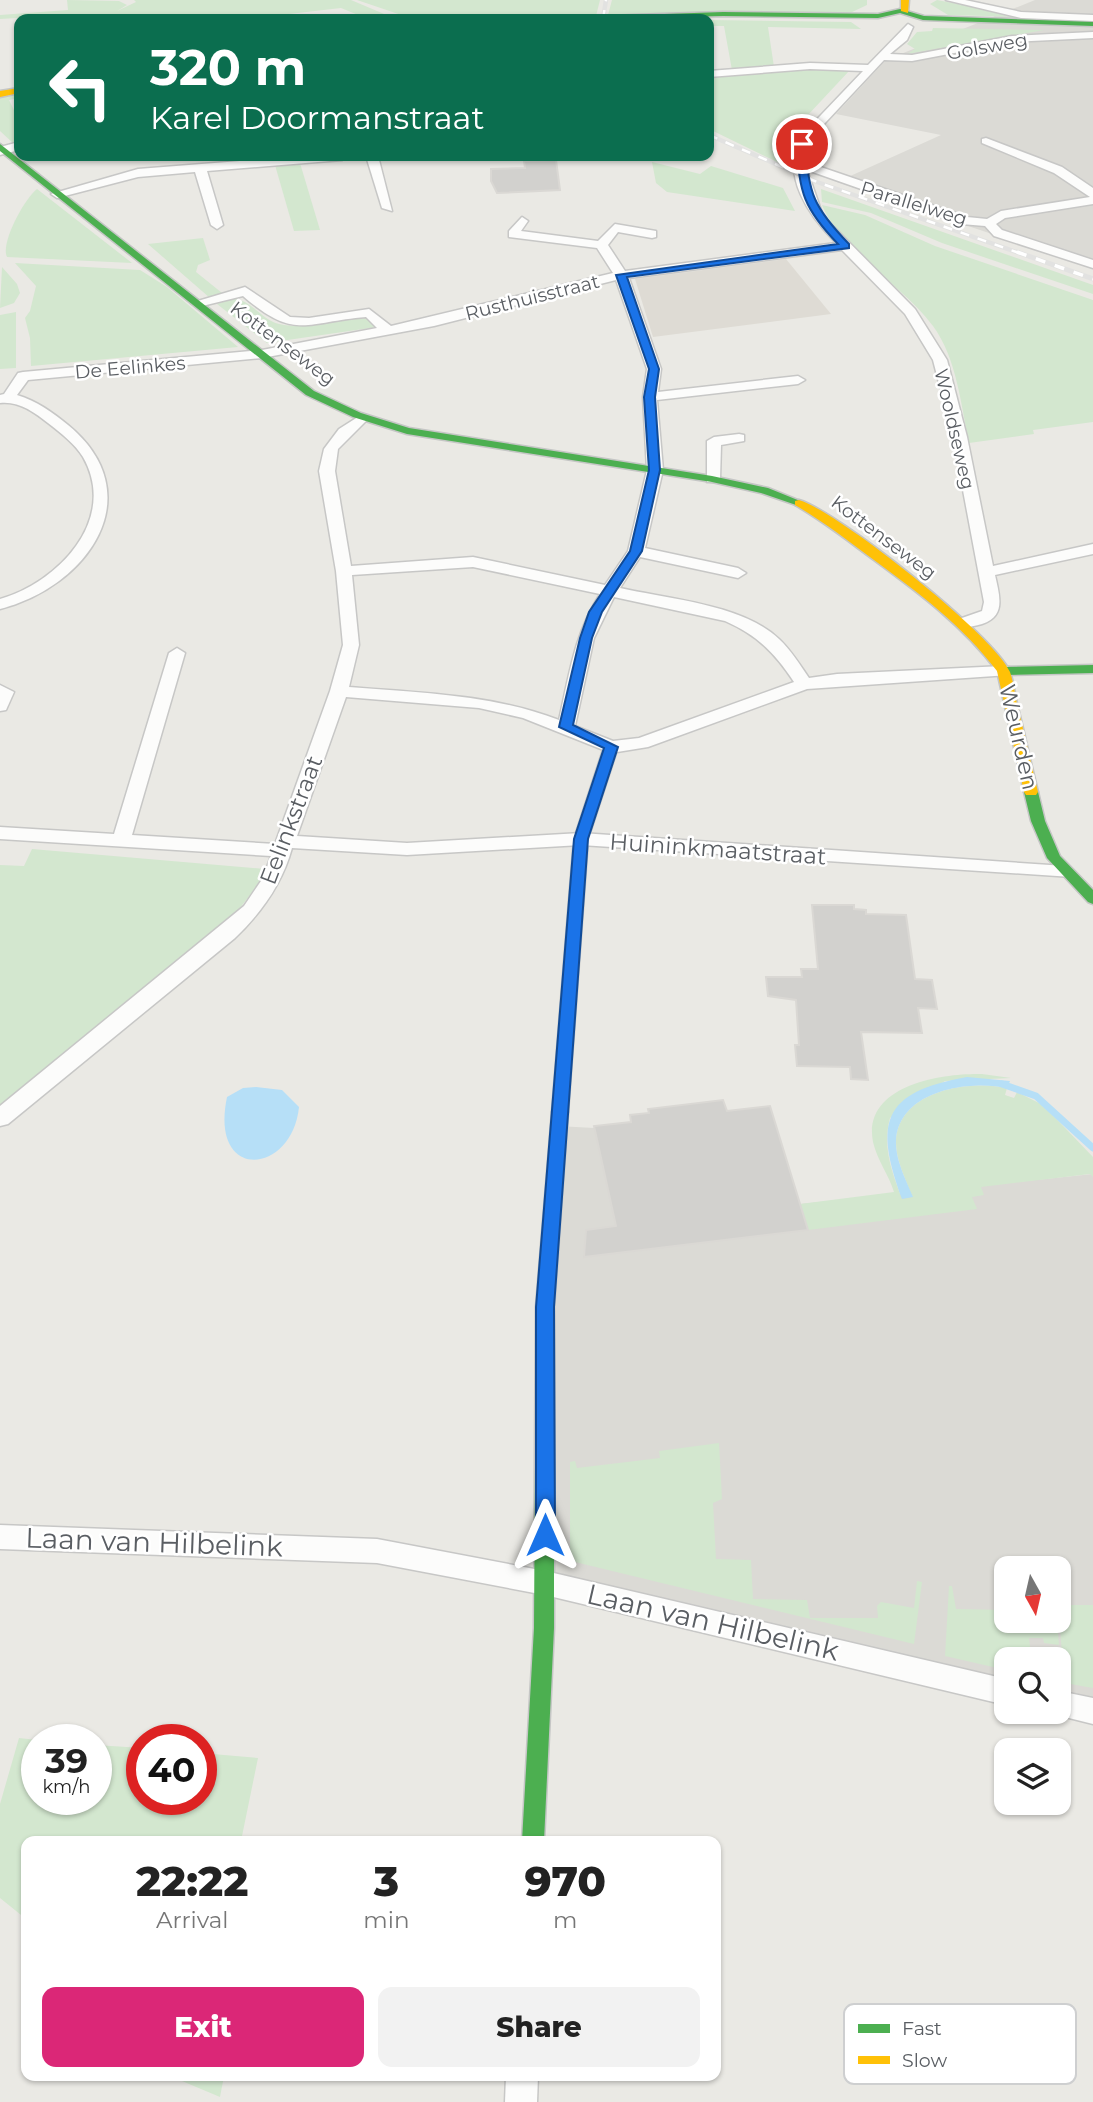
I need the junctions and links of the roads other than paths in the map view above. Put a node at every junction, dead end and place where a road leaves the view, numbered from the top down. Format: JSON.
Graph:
{"nodes":[{"id":1,"x":951,"y":0,"type":"edge"},
{"id":2,"x":714,"y":14,"type":"edge"},
{"id":3,"x":905,"y":18,"type":"edge"},
{"id":4,"x":1093,"y":18,"type":"edge"},
{"id":5,"x":1093,"y":26,"type":"edge"},
{"id":6,"x":1093,"y":35,"type":"edge"},
{"id":7,"x":881,"y":57,"type":"junction"},
{"id":8,"x":870,"y":68,"type":"junction"},
{"id":9,"x":714,"y":74,"type":"edge"},
{"id":10,"x":986,"y":141,"type":"dead end"},
{"id":11,"x":16,"y":161,"type":"edge"},
{"id":12,"x":134,"y":161,"type":"edge"},
{"id":13,"x":274,"y":161,"type":"edge"},
{"id":14,"x":374,"y":161,"type":"edge"},
{"id":15,"x":801,"y":164,"type":"junction"},
{"id":16,"x":200,"y":168,"type":"junction"},
{"id":17,"x":138,"y":173,"type":"junction"},
{"id":18,"x":57,"y":194,"type":"junction"},
{"id":19,"x":1093,"y":194,"type":"edge"},
{"id":20,"x":1093,"y":200,"type":"edge"},
{"id":21,"x":388,"y":208,"type":"dead end"},
{"id":22,"x":522,"y":221,"type":"dead end"},
{"id":23,"x":989,"y":223,"type":"junction"},
{"id":24,"x":216,"y":225,"type":"dead end"},
{"id":25,"x":652,"y":234,"type":"dead end"},
{"id":26,"x":552,"y":240,"type":"junction"},
{"id":27,"x":601,"y":245,"type":"junction"},
{"id":28,"x":845,"y":246,"type":"junction"},
{"id":29,"x":540,"y":254,"type":"dead end"},
{"id":30,"x":1093,"y":264,"type":"edge"},
{"id":31,"x":621,"y":275,"type":"junction"},
{"id":32,"x":198,"y":303,"type":"junction"},
{"id":33,"x":388,"y":331,"type":"junction"},
{"id":34,"x":262,"y":354,"type":"junction"},
{"id":35,"x":797,"y":380,"type":"dead end"},
{"id":36,"x":650,"y":397,"type":"junction"},
{"id":37,"x":4,"y":398,"type":"edge"},
{"id":38,"x":360,"y":419,"type":"junction"},
{"id":39,"x":739,"y":438,"type":"dead end"},
{"id":40,"x":655,"y":470,"type":"junction"},
{"id":41,"x":712,"y":479,"type":"junction"},
{"id":42,"x":1093,"y":549,"type":"edge"},
{"id":43,"x":636,"y":551,"type":"junction"},
{"id":44,"x":344,"y":571,"type":"junction"},
{"id":45,"x":986,"y":572,"type":"junction"},
{"id":46,"x":738,"y":573,"type":"dead end"},
{"id":47,"x":611,"y":590,"type":"junction"},
{"id":48,"x":0,"y":604,"type":"edge"},
{"id":49,"x":965,"y":624,"type":"junction"},
{"id":50,"x":177,"y":653,"type":"dead end"},
{"id":51,"x":1093,"y":669,"type":"edge"},
{"id":52,"x":1003,"y":671,"type":"junction"},
{"id":53,"x":804,"y":684,"type":"junction"},
{"id":54,"x":0,"y":690,"type":"edge"},
{"id":55,"x":339,"y":691,"type":"junction"},
{"id":56,"x":0,"y":706,"type":"edge"},
{"id":57,"x":566,"y":727,"type":"junction"},
{"id":58,"x":611,"y":747,"type":"junction"},
{"id":59,"x":0,"y":833,"type":"edge"},
{"id":60,"x":581,"y":839,"type":"junction"},
{"id":61,"x":121,"y":841,"type":"junction"},
{"id":62,"x":285,"y":846,"type":"junction"},
{"id":63,"x":1065,"y":872,"type":"junction"},
{"id":64,"x":1093,"y":899,"type":"edge"},
{"id":65,"x":0,"y":1118,"type":"edge"},
{"id":66,"x":0,"y":1537,"type":"edge"},
{"id":67,"x":545,"y":1583,"type":"junction"},
{"id":68,"x":994,"y":1689,"type":"edge"},
{"id":69,"x":1071,"y":1706,"type":"edge"},
{"id":70,"x":1093,"y":1711,"type":"edge"},
{"id":71,"x":533,"y":1836,"type":"edge"},
{"id":72,"x":522,"y":2081,"type":"edge"},
{"id":73,"x":521,"y":2102,"type":"edge"}],
"edges":[{"from":1,"to":4,"type":"street"},
{"from":2,"to":3,"type":"street"},
{"from":3,"to":5,"type":"street"},
{"from":3,"to":7,"type":"street","name":"Wooldseweg"},
{"from":6,"to":7,"type":"street","name":"Golsweg"},
{"from":7,"to":8,"type":"street","name":"Wooldseweg"},
{"from":8,"to":9,"type":"street"},
{"from":8,"to":15,"type":"street","name":"Wooldseweg"},
{"from":10,"to":19,"type":"street"},
{"from":11,"to":18,"type":"street","name":"Kottenseweg"},
{"from":12,"to":17,"type":"street"},
{"from":13,"to":16,"type":"street"},
{"from":14,"to":21,"type":"street"},
{"from":15,"to":23,"type":"street","name":"Parallelweg"},
{"from":15,"to":28,"type":"street","name":"Wooldseweg"},
{"from":16,"to":17,"type":"street"},
{"from":16,"to":24,"type":"street"},
{"from":17,"to":18,"type":"street"},
{"from":18,"to":32,"type":"street","name":"Kottenseweg"},
{"from":20,"to":23,"type":"street","name":"Parallelweg"},
{"from":22,"to":26,"type":"street"},
{"from":23,"to":30,"type":"street","name":"Parallelweg"},
{"from":25,"to":27,"type":"street"},
{"from":26,"to":27,"type":"street"},
{"from":26,"to":29,"type":"street"},
{"from":27,"to":31,"type":"street"},
{"from":28,"to":31,"type":"street","name":"Rusthuisstraat"},
{"from":28,"to":45,"type":"street","name":"Wooldseweg"},
{"from":31,"to":33,"type":"street","name":"Rusthuisstraat"},
{"from":31,"to":36,"type":"street"},
{"from":32,"to":33,"type":"street"},
{"from":32,"to":34,"type":"street","name":"Kottenseweg"},
{"from":33,"to":34,"type":"street","name":"Rusthuisstraat"},
{"from":34,"to":37,"type":"street","name":"De Eelinkes"},
{"from":34,"to":38,"type":"street","name":"Kottenseweg"},
{"from":35,"to":36,"type":"street"},
{"from":36,"to":40,"type":"street"},
{"from":37,"to":48,"type":"street","name":"De Eelinkes"},
{"from":38,"to":40,"type":"street","name":"Kottenseweg"},
{"from":38,"to":44,"type":"street","name":"Eelinkstraat"},
{"from":39,"to":41,"type":"street"},
{"from":40,"to":41,"type":"street","name":"Kottenseweg"},
{"from":40,"to":43,"type":"street"},
{"from":41,"to":49,"type":"street","name":"Kottenseweg"},
{"from":42,"to":45,"type":"street"},
{"from":43,"to":46,"type":"street"},
{"from":43,"to":47,"type":"street"},
{"from":44,"to":47,"type":"street"},
{"from":44,"to":55,"type":"street","name":"Eelinkstraat"},
{"from":45,"to":49,"type":"street","name":"Wooldseweg"},
{"from":47,"to":53,"type":"street"},
{"from":47,"to":57,"type":"street"},
{"from":49,"to":52,"type":"street","name":"Kottenseweg"},
{"from":50,"to":61,"type":"street"},
{"from":51,"to":52,"type":"street"},
{"from":52,"to":53,"type":"street","name":"Weurden"},
{"from":52,"to":63,"type":"street","name":"Weurden"},
{"from":53,"to":58,"type":"street","name":"Weurden"},
{"from":54,"to":56,"type":"street"},
{"from":55,"to":57,"type":"street"},
{"from":55,"to":62,"type":"street","name":"Eelinkstraat"},
{"from":57,"to":58,"type":"street"},
{"from":58,"to":60,"type":"street"},
{"from":59,"to":61,"type":"street","name":"Huininkmaatstraat"},
{"from":60,"to":62,"type":"street","name":"Huininkmaatstraat"},
{"from":60,"to":63,"type":"street","name":"Huininkmaatstraat"},
{"from":60,"to":67,"type":"street"},
{"from":61,"to":62,"type":"street","name":"Huininkmaatstraat"},
{"from":62,"to":65,"type":"street","name":"Eelinkstraat"},
{"from":63,"to":64,"type":"street","name":"Weurden"},
{"from":66,"to":67,"type":"street","name":"Laan van Hilbelink"},
{"from":67,"to":68,"type":"street","name":"Laan van Hilbelink"},
{"from":67,"to":71,"type":"street"},
{"from":69,"to":70,"type":"street"},
{"from":72,"to":73,"type":"street"}]}
